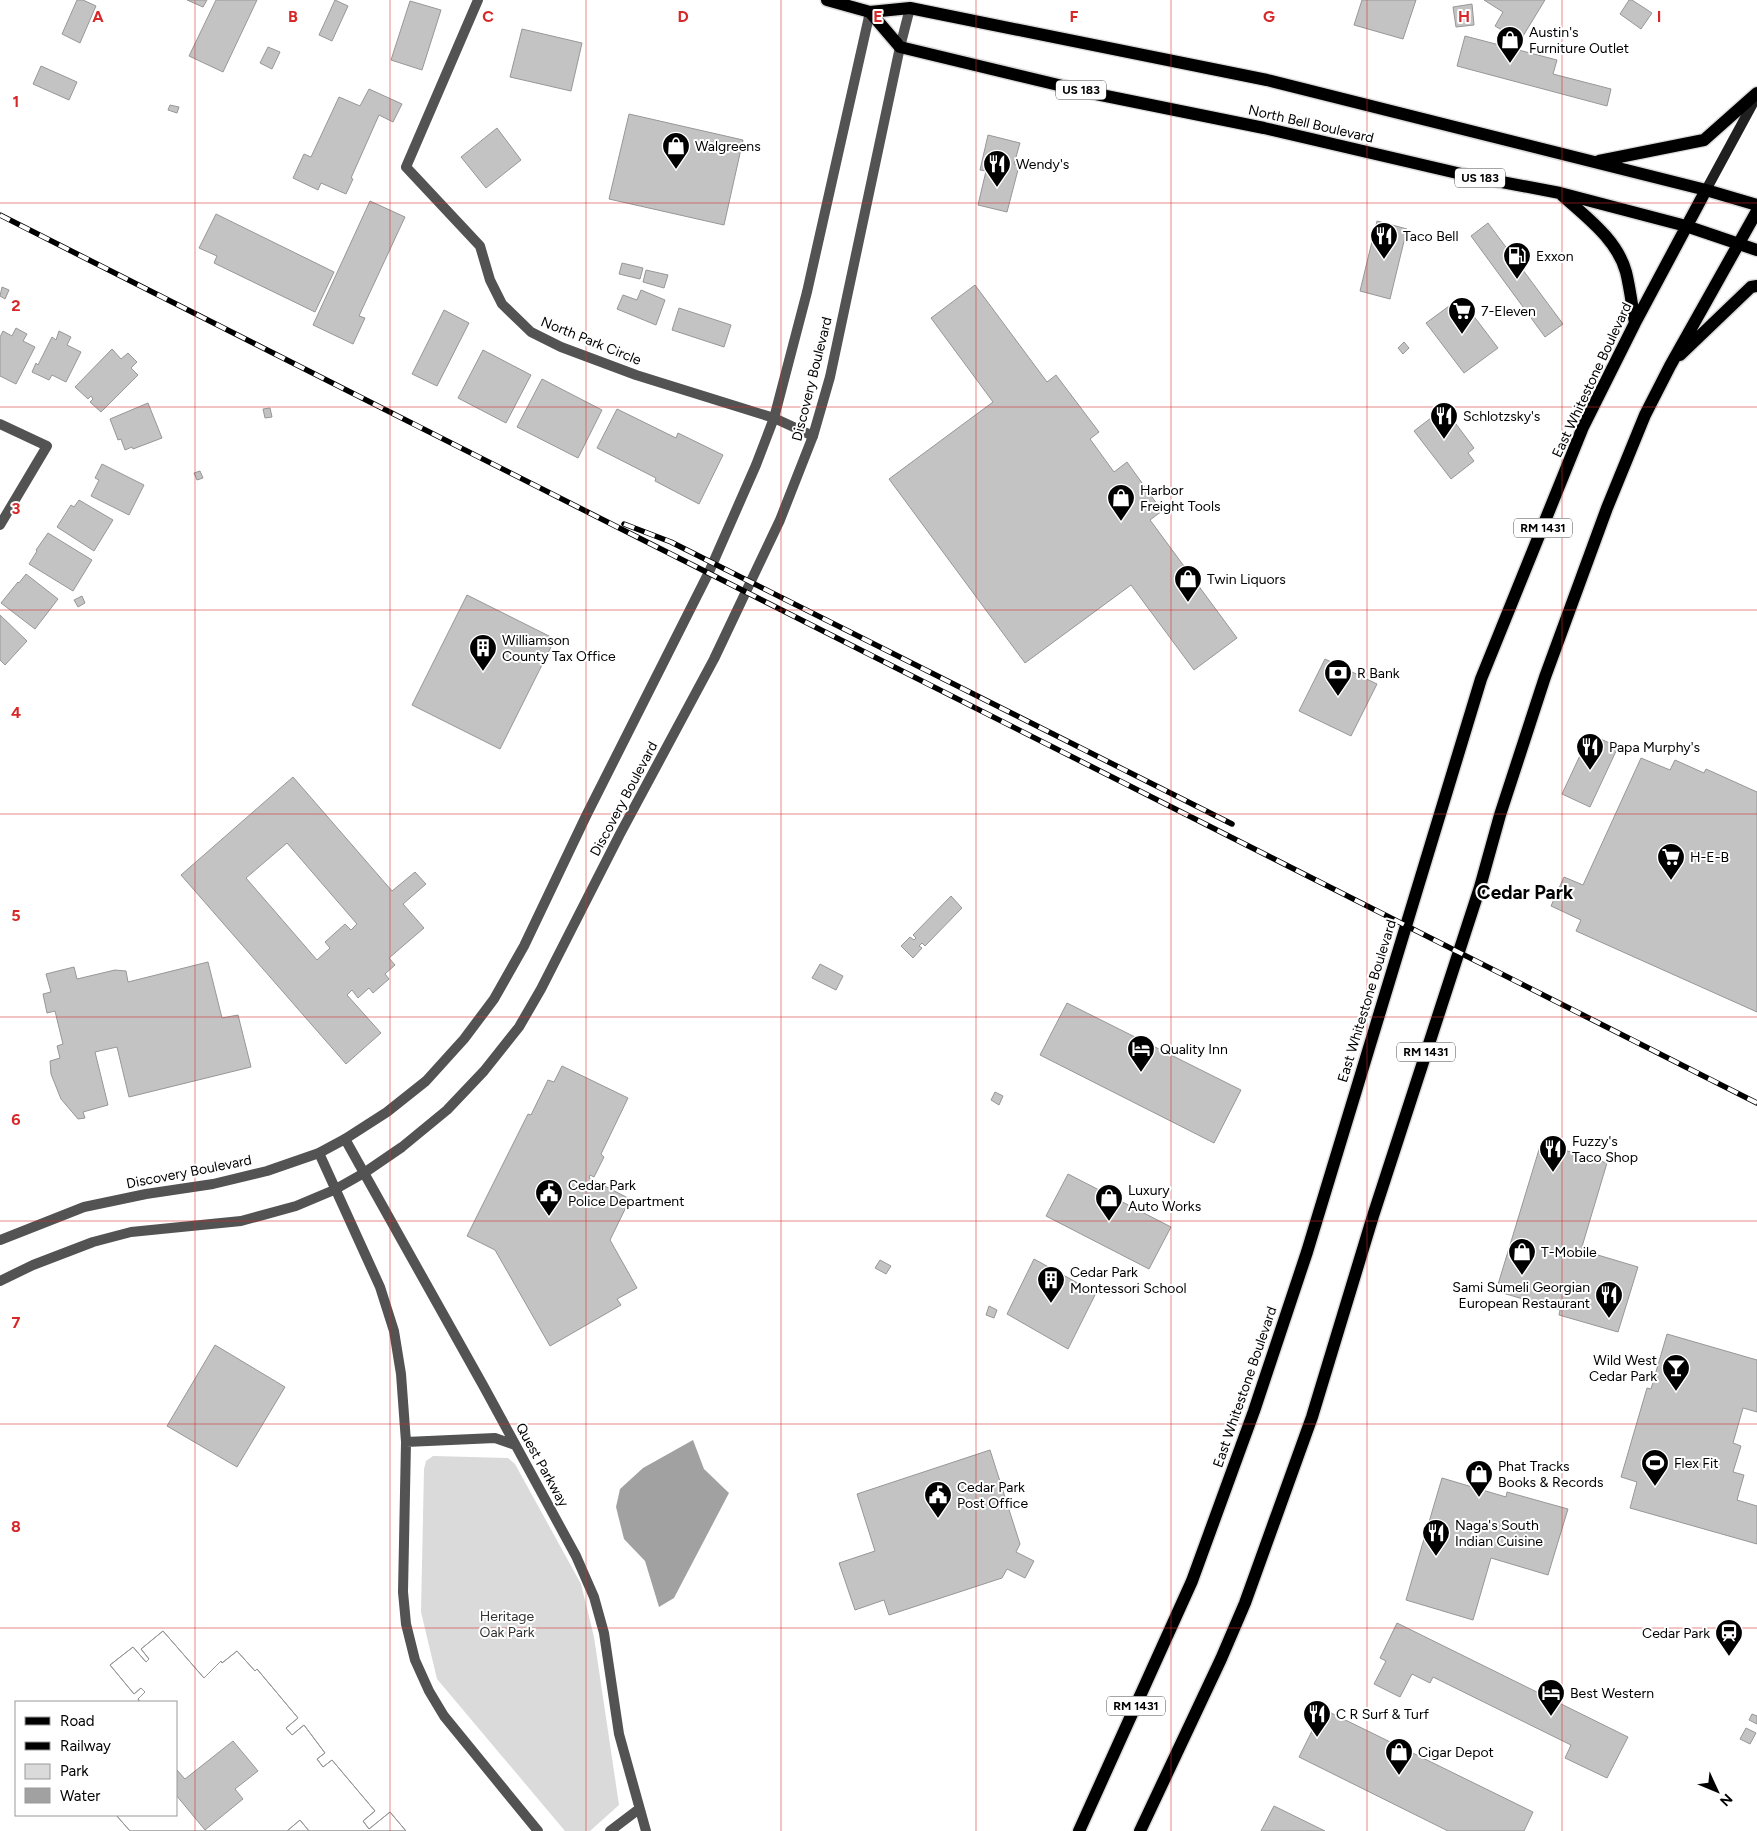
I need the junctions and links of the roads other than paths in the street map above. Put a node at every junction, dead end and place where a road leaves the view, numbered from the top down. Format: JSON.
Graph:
{"nodes":[{"id":1,"x":478,"y":0,"type":"edge"},
{"id":2,"x":827,"y":0,"type":"edge"},
{"id":3,"x":910,"y":8,"type":"junction"},
{"id":4,"x":870,"y":12,"type":"junction"},
{"id":5,"x":900,"y":46,"type":"junction"},
{"id":6,"x":1757,"y":94,"type":"edge"},
{"id":7,"x":1595,"y":162,"type":"junction"},
{"id":8,"x":1706,"y":190,"type":"junction"},
{"id":9,"x":1560,"y":193,"type":"junction"},
{"id":10,"x":1757,"y":204,"type":"edge"},
{"id":11,"x":1757,"y":211,"type":"edge"},
{"id":12,"x":1686,"y":226,"type":"junction"},
{"id":13,"x":1738,"y":242,"type":"junction"},
{"id":14,"x":1757,"y":250,"type":"edge"},
{"id":15,"x":1757,"y":286,"type":"edge"},
{"id":16,"x":1635,"y":323,"type":"junction"},
{"id":17,"x":1670,"y":366,"type":"junction"},
{"id":18,"x":774,"y":418,"type":"junction"},
{"id":19,"x":0,"y":424,"type":"edge"},
{"id":20,"x":813,"y":436,"type":"junction"},
{"id":21,"x":0,"y":525,"type":"edge"},
{"id":22,"x":345,"y":1139,"type":"junction"},
{"id":23,"x":319,"y":1153,"type":"junction"},
{"id":24,"x":364,"y":1173,"type":"junction"},
{"id":25,"x":334,"y":1190,"type":"junction"},
{"id":26,"x":0,"y":1240,"type":"edge"},
{"id":27,"x":0,"y":1281,"type":"edge"},
{"id":28,"x":406,"y":1442,"type":"junction"},
{"id":29,"x":515,"y":1445,"type":"junction"},
{"id":30,"x":639,"y":1809,"type":"junction"},
{"id":31,"x":538,"y":1831,"type":"edge"},
{"id":32,"x":610,"y":1831,"type":"edge"},
{"id":33,"x":646,"y":1831,"type":"edge"},
{"id":34,"x":1080,"y":1831,"type":"edge"},
{"id":35,"x":1140,"y":1831,"type":"edge"}],
"edges":[{"from":1,"to":18,"type":"street","name":"North Park Circle"},
{"from":2,"to":4,"type":"main road"},
{"from":3,"to":4,"type":"main road"},
{"from":3,"to":5,"type":"street","name":"Discovery Boulevard"},
{"from":3,"to":7,"type":"main road"},
{"from":4,"to":5,"type":"main road"},
{"from":4,"to":18,"type":"street","name":"Discovery Boulevard"},
{"from":5,"to":9,"type":"main road","name":"North Bell Boulevard","number":"US 183"},
{"from":5,"to":20,"type":"street","name":"Discovery Boulevard"},
{"from":6,"to":7,"type":"main road"},
{"from":6,"to":8,"type":"main road","number":"RM 1431"},
{"from":7,"to":8,"type":"main road"},
{"from":8,"to":10,"type":"main road"},
{"from":8,"to":12,"type":"main road","name":"East Whitestone Boulevard","number":"RM 1431"},
{"from":9,"to":12,"type":"main road","name":"North Bell Boulevard","number":"US 183"},
{"from":9,"to":16,"type":"main road"},
{"from":11,"to":13,"type":"main road","number":"RM 1431"},
{"from":12,"to":13,"type":"main road","name":"North Bell Boulevard","number":"US 183"},
{"from":12,"to":16,"type":"main road","name":"East Whitestone Boulevard","number":"RM 1431"},
{"from":13,"to":14,"type":"main road","name":"North Bell Boulevard","number":"US 183"},
{"from":13,"to":17,"type":"main road","number":"RM 1431"},
{"from":15,"to":17,"type":"main road"},
{"from":16,"to":34,"type":"main road","name":"East Whitestone Boulevard","number":"RM 1431"},
{"from":17,"to":35,"type":"main road","number":"RM 1431"},
{"from":18,"to":20,"type":"street","name":"North Park Circle"},
{"from":18,"to":22,"type":"street","name":"Discovery Boulevard"},
{"from":19,"to":21,"type":"street"},
{"from":20,"to":24,"type":"street","name":"Discovery Boulevard"},
{"from":22,"to":23,"type":"street","name":"Discovery Boulevard"},
{"from":22,"to":24,"type":"street","name":"Quest Parkway"},
{"from":23,"to":25,"type":"street"},
{"from":23,"to":26,"type":"street","name":"Discovery Boulevard"},
{"from":24,"to":25,"type":"street","name":"Discovery Boulevard"},
{"from":24,"to":29,"type":"street","name":"Quest Parkway"},
{"from":25,"to":27,"type":"street","name":"Discovery Boulevard"},
{"from":25,"to":28,"type":"street"},
{"from":28,"to":29,"type":"street"},
{"from":28,"to":31,"type":"street"},
{"from":29,"to":30,"type":"street","name":"Quest Parkway"},
{"from":30,"to":32,"type":"street"},
{"from":30,"to":33,"type":"street","name":"Quest Parkway"}]}
